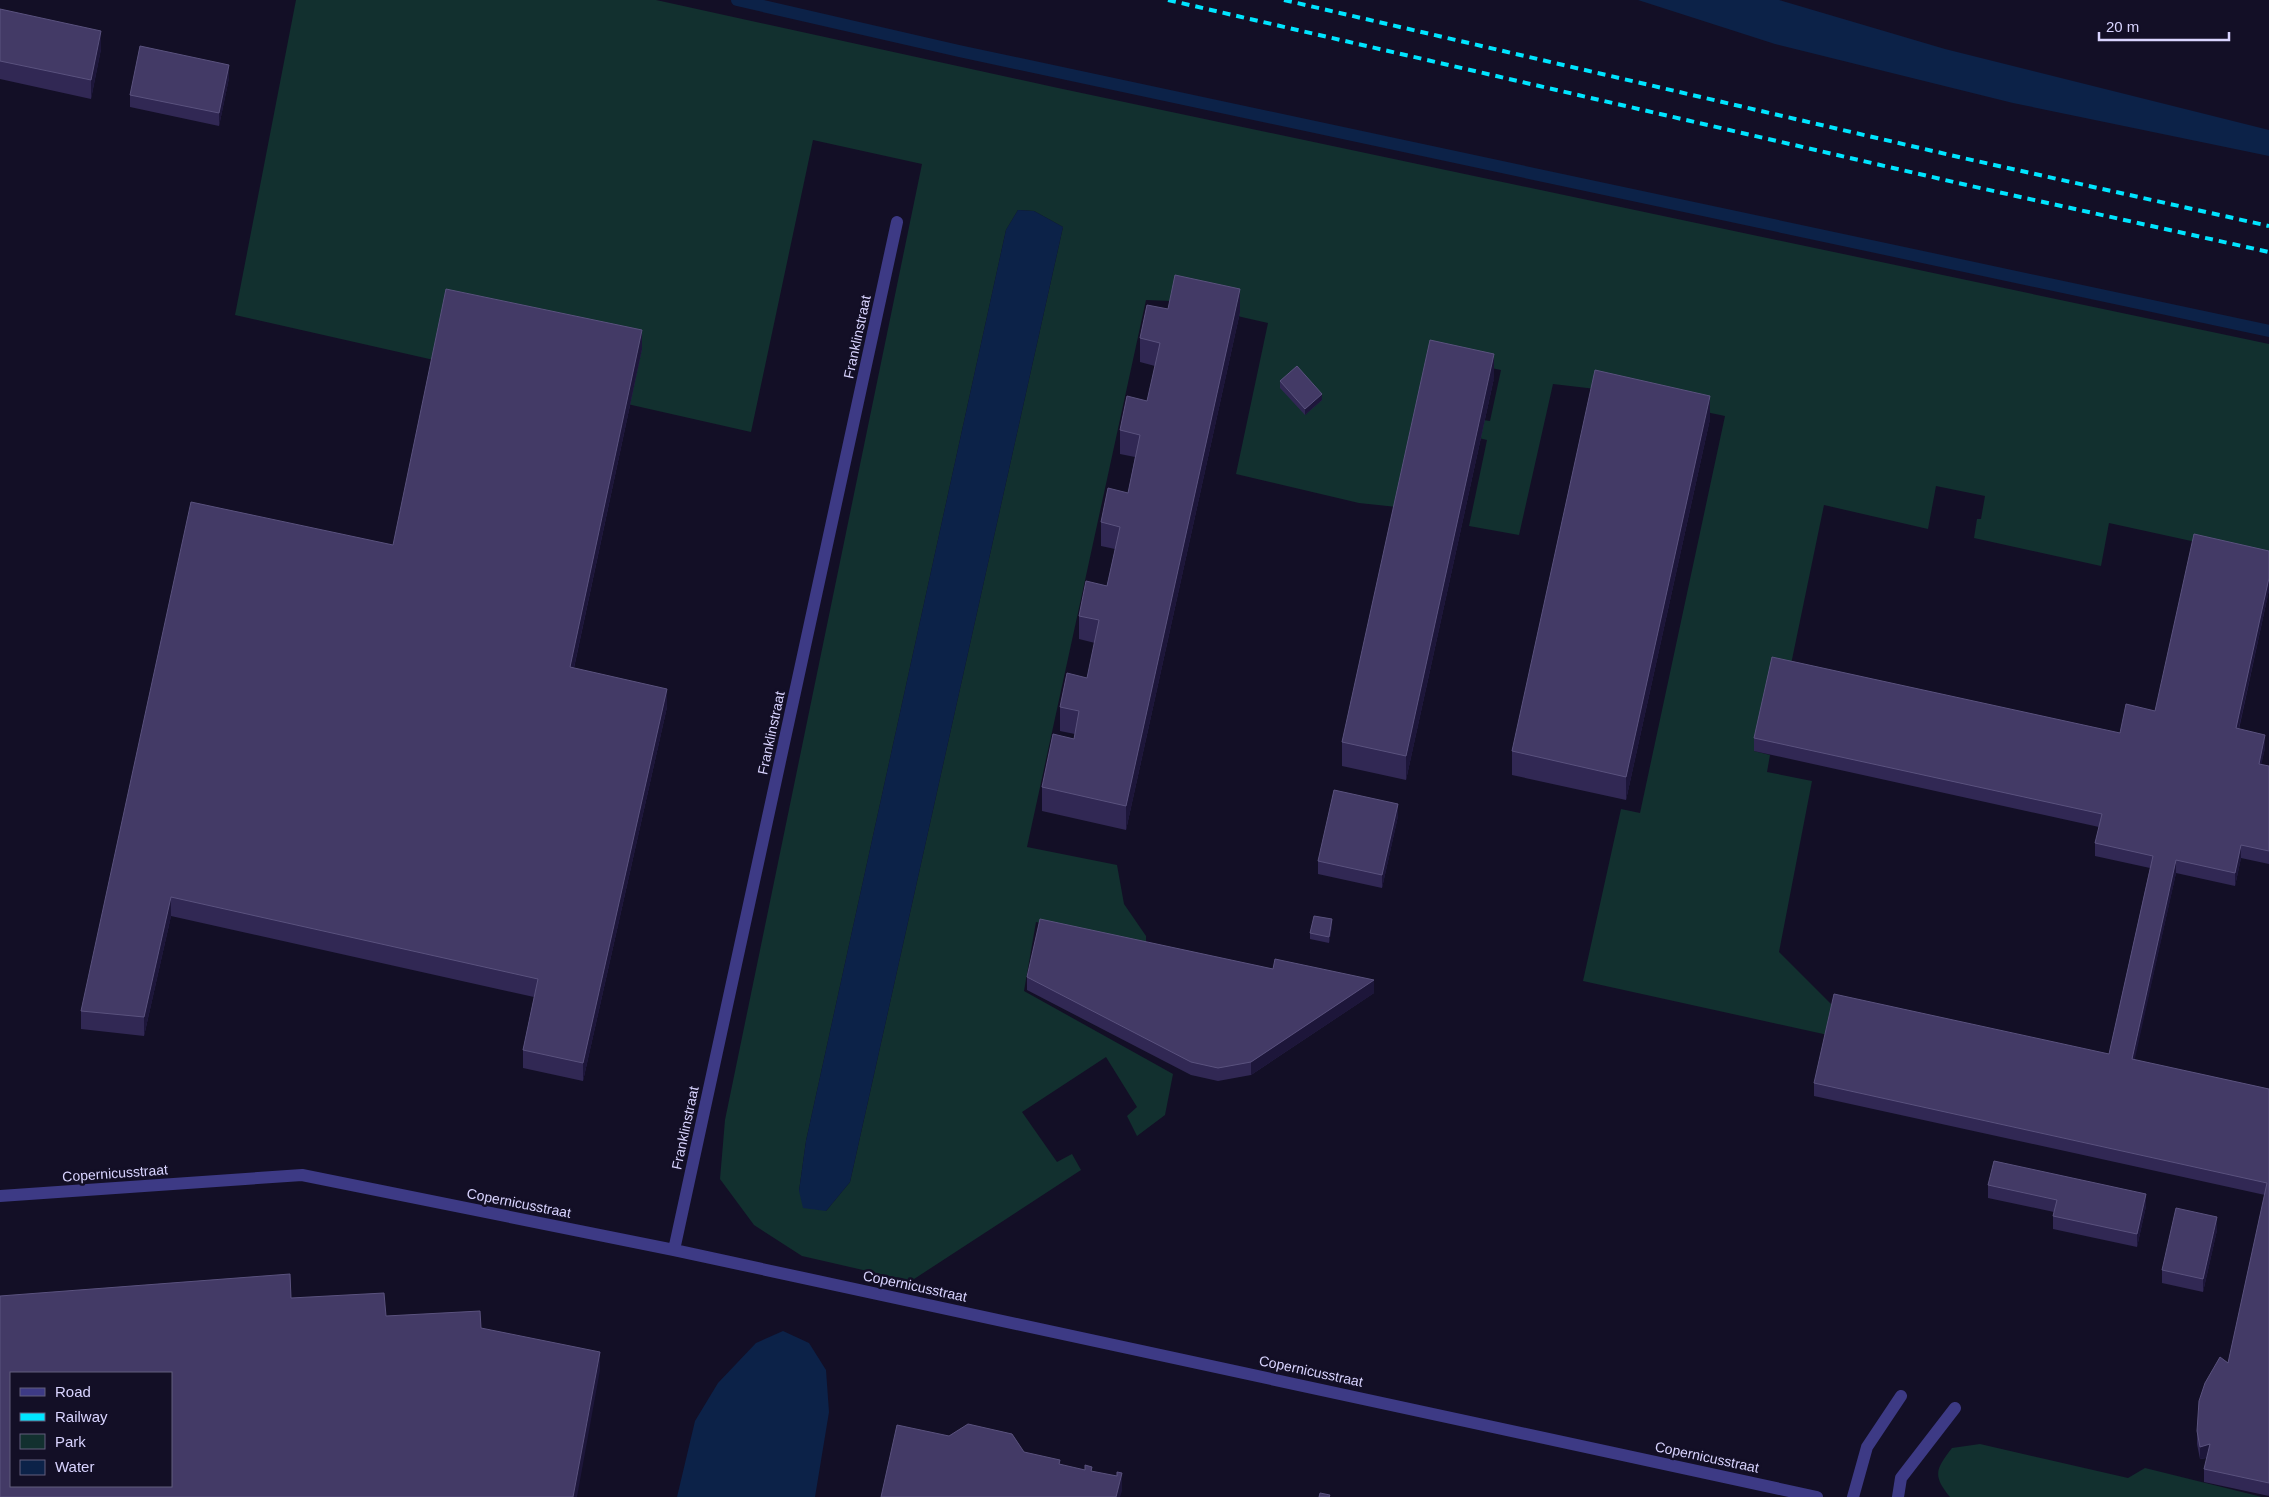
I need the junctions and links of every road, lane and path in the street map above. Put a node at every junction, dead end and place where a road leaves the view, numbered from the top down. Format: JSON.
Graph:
{"nodes":[{"id":1,"x":897,"y":222,"type":"dead end"},
{"id":2,"x":0,"y":1196,"type":"edge"},
{"id":3,"x":674,"y":1250,"type":"junction"},
{"id":4,"x":1901,"y":1396,"type":"dead end"},
{"id":5,"x":1955,"y":1408,"type":"dead end"},
{"id":6,"x":1817,"y":1497,"type":"edge"},
{"id":7,"x":1853,"y":1497,"type":"edge"},
{"id":8,"x":1898,"y":1497,"type":"edge"}],
"edges":[{"from":1,"to":3,"type":"street","name":"Franklinstraat"},
{"from":2,"to":3,"type":"street","name":"Copernicusstraat"},
{"from":3,"to":6,"type":"street","name":"Copernicusstraat"},
{"from":4,"to":7,"type":"street"},
{"from":5,"to":8,"type":"street"}]}
